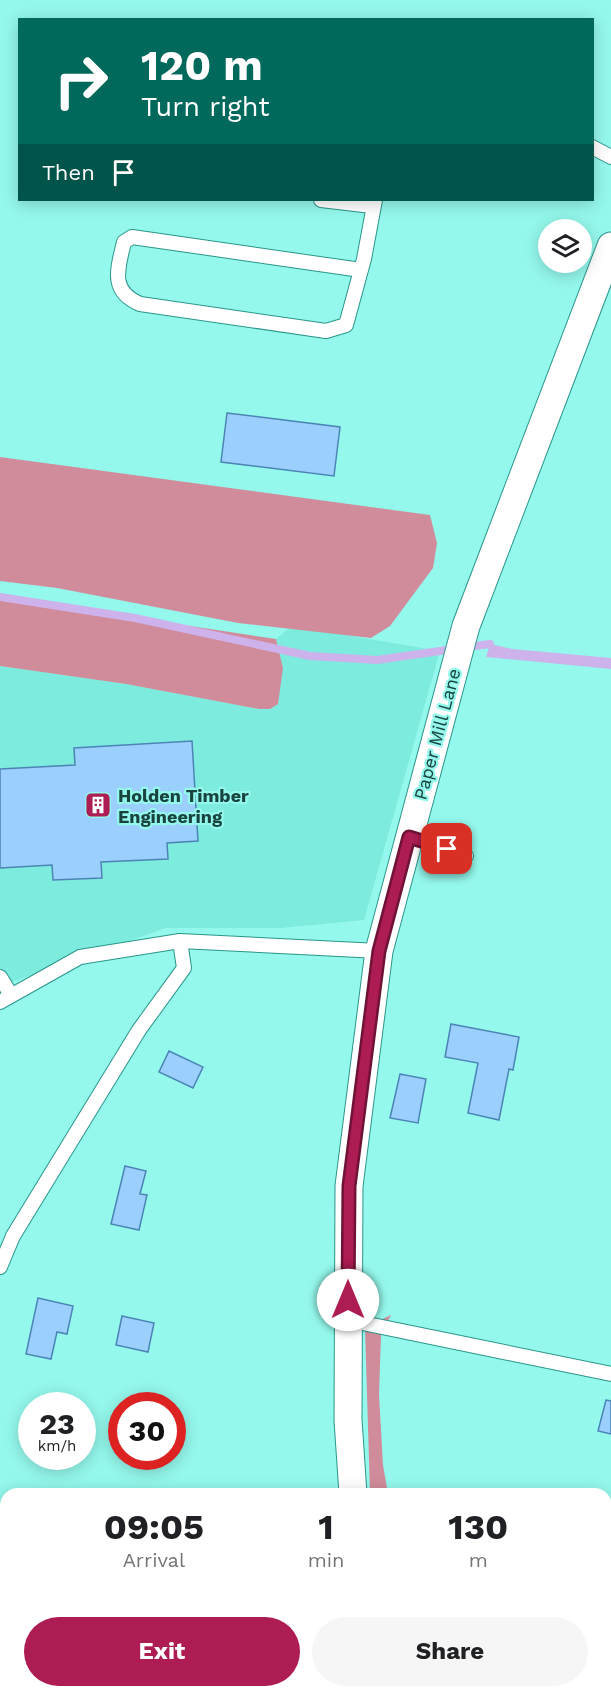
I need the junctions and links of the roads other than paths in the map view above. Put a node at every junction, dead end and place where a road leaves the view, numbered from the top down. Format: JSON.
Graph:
{"nodes":[{"id":1,"x":594,"y":148,"type":"edge"},
{"id":2,"x":611,"y":157,"type":"edge"},
{"id":3,"x":348,"y":201,"type":"edge"},
{"id":4,"x":374,"y":202,"type":"edge"},
{"id":5,"x":611,"y":246,"type":"edge"},
{"id":6,"x":362,"y":270,"type":"junction"},
{"id":7,"x":409,"y":837,"type":"junction"},
{"id":8,"x":466,"y":856,"type":"dead end"},
{"id":9,"x":180,"y":941,"type":"junction"},
{"id":10,"x":379,"y":951,"type":"junction"},
{"id":11,"x":0,"y":977,"type":"edge"},
{"id":12,"x":6,"y":999,"type":"edge"},
{"id":13,"x":0,"y":1267,"type":"edge"},
{"id":14,"x":348,"y":1320,"type":"junction"},
{"id":15,"x":611,"y":1374,"type":"edge"},
{"id":16,"x":353,"y":1488,"type":"edge"}],
"edges":[{"from":1,"to":2,"type":"lane"},
{"from":3,"to":4,"type":"lane"},
{"from":4,"to":6,"type":"lane"},
{"from":5,"to":7,"type":"street","name":"Paper Mill Lane"},
{"from":6,"to":6,"type":"lane"},
{"from":7,"to":8,"type":"lane"},
{"from":7,"to":10,"type":"street","name":"Paper Mill Lane"},
{"from":9,"to":10,"type":"lane"},
{"from":9,"to":12,"type":"lane"},
{"from":9,"to":13,"type":"lane"},
{"from":10,"to":14,"type":"street","name":"Paper Mill Lane"},
{"from":11,"to":12,"type":"lane"},
{"from":14,"to":15,"type":"lane"},
{"from":14,"to":16,"type":"street","name":"Paper Mill Lane"}]}
